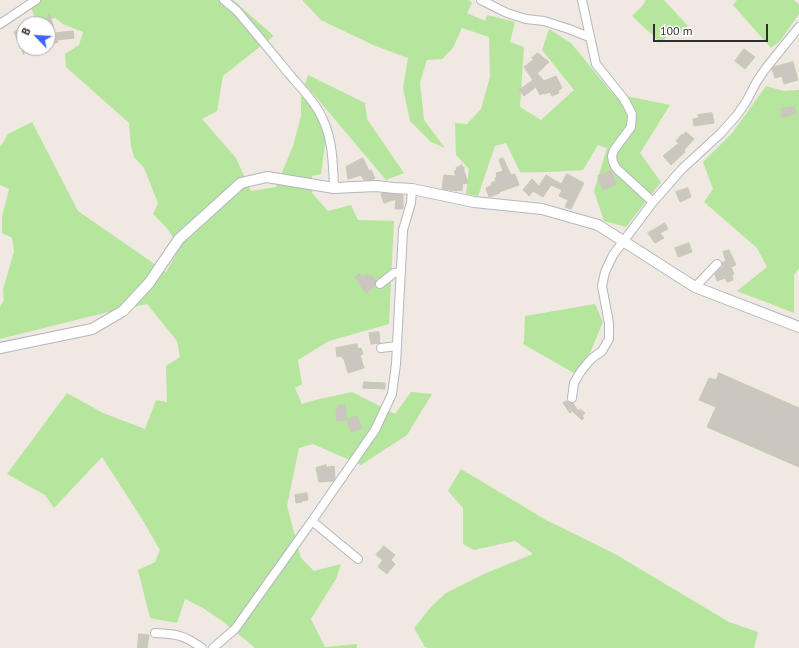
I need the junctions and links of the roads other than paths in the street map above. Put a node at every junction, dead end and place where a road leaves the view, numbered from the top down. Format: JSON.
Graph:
{"nodes":[{"id":1,"x":36,"y":0,"type":"edge"},
{"id":2,"x":224,"y":0,"type":"edge"},
{"id":3,"x":481,"y":0,"type":"edge"},
{"id":4,"x":582,"y":0,"type":"edge"},
{"id":5,"x":0,"y":24,"type":"edge"},
{"id":6,"x":799,"y":27,"type":"edge"},
{"id":7,"x":589,"y":37,"type":"junction"},
{"id":8,"x":334,"y":188,"type":"junction"},
{"id":9,"x":412,"y":189,"type":"junction"},
{"id":10,"x":653,"y":202,"type":"junction"},
{"id":11,"x":623,"y":241,"type":"junction"},
{"id":12,"x":717,"y":264,"type":"dead end"},
{"id":13,"x":401,"y":272,"type":"junction"},
{"id":14,"x":380,"y":284,"type":"dead end"},
{"id":15,"x":695,"y":287,"type":"junction"},
{"id":16,"x":799,"y":327,"type":"edge"},
{"id":17,"x":397,"y":346,"type":"junction"},
{"id":18,"x":0,"y":348,"type":"edge"},
{"id":19,"x":381,"y":348,"type":"dead end"},
{"id":20,"x":572,"y":398,"type":"dead end"},
{"id":21,"x":312,"y":521,"type":"junction"},
{"id":22,"x":358,"y":559,"type":"dead end"},
{"id":23,"x":155,"y":633,"type":"dead end"},
{"id":24,"x":202,"y":648,"type":"edge"},
{"id":25,"x":212,"y":648,"type":"edge"}],
"edges":[{"from":1,"to":5,"type":"street"},
{"from":2,"to":8,"type":"street"},
{"from":3,"to":7,"type":"street"},
{"from":4,"to":7,"type":"street"},
{"from":6,"to":10,"type":"street"},
{"from":7,"to":10,"type":"street"},
{"from":8,"to":9,"type":"street"},
{"from":8,"to":18,"type":"street"},
{"from":9,"to":11,"type":"street"},
{"from":9,"to":13,"type":"street"},
{"from":10,"to":11,"type":"street"},
{"from":11,"to":15,"type":"street"},
{"from":11,"to":20,"type":"street"},
{"from":12,"to":15,"type":"street"},
{"from":13,"to":14,"type":"street"},
{"from":13,"to":17,"type":"street"},
{"from":15,"to":16,"type":"street"},
{"from":17,"to":19,"type":"street"},
{"from":17,"to":21,"type":"street"},
{"from":21,"to":22,"type":"street"},
{"from":21,"to":25,"type":"street"},
{"from":23,"to":24,"type":"street"}]}
